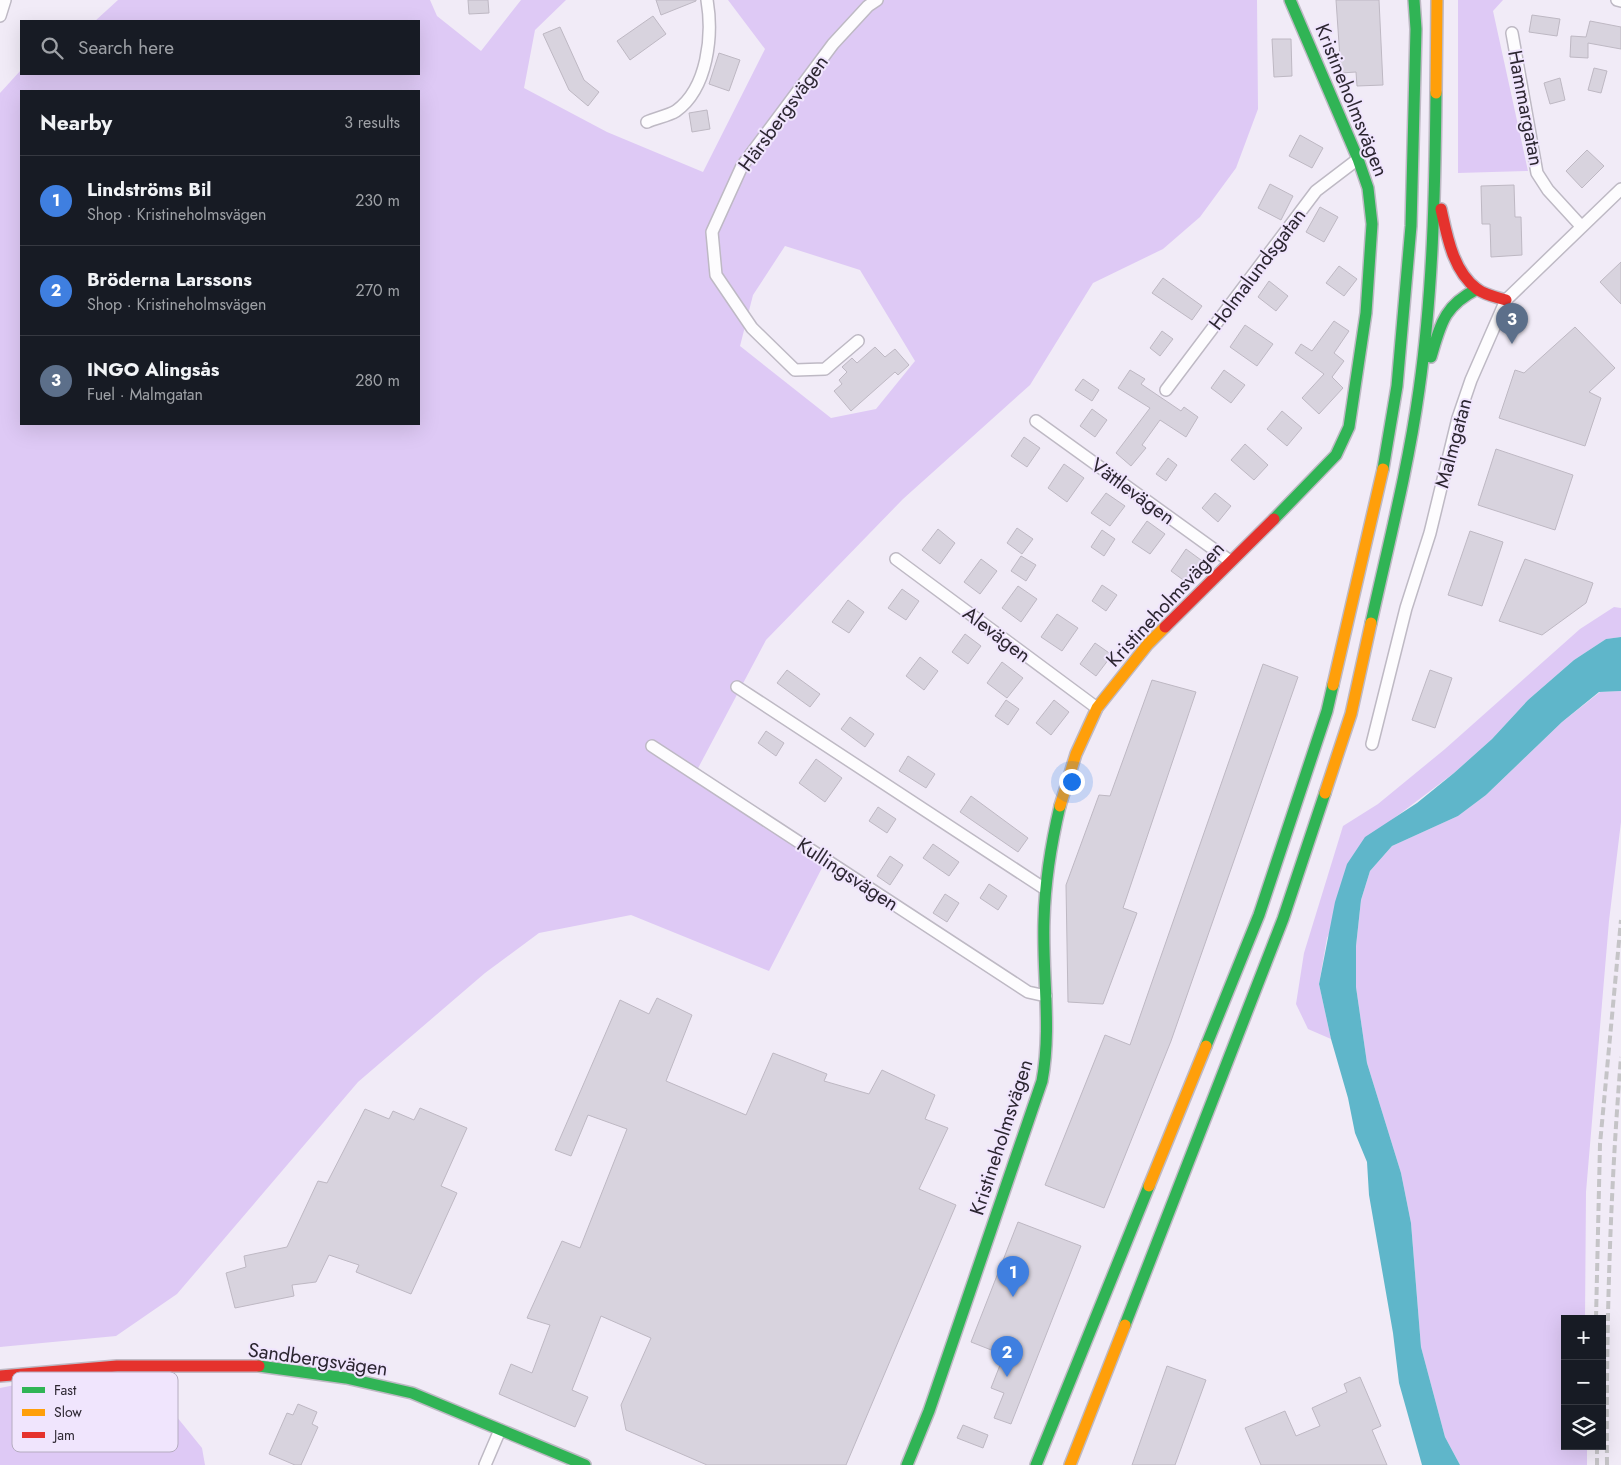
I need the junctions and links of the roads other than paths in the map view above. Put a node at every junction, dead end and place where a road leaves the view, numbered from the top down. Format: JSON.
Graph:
{"nodes":[{"id":1,"x":5,"y":0,"type":"edge"},
{"id":2,"x":706,"y":0,"type":"edge"},
{"id":3,"x":877,"y":0,"type":"edge"},
{"id":4,"x":1290,"y":0,"type":"edge"},
{"id":5,"x":1414,"y":0,"type":"edge"},
{"id":6,"x":1438,"y":0,"type":"edge"},
{"id":7,"x":1617,"y":0,"type":"edge"},
{"id":8,"x":1621,"y":1,"type":"edge"},
{"id":9,"x":0,"y":16,"type":"edge"},
{"id":10,"x":1512,"y":33,"type":"dead end"},
{"id":11,"x":647,"y":122,"type":"dead end"},
{"id":12,"x":1358,"y":159,"type":"junction"},
{"id":13,"x":1435,"y":188,"type":"junction"},
{"id":14,"x":1621,"y":189,"type":"edge"},
{"id":15,"x":1581,"y":226,"type":"junction"},
{"id":16,"x":1477,"y":289,"type":"junction"},
{"id":17,"x":1506,"y":300,"type":"junction"},
{"id":18,"x":858,"y":341,"type":"dead end"},
{"id":19,"x":1166,"y":390,"type":"dead end"},
{"id":20,"x":1419,"y":390,"type":"junction"},
{"id":21,"x":1036,"y":421,"type":"dead end"},
{"id":22,"x":896,"y":559,"type":"dead end"},
{"id":23,"x":1230,"y":561,"type":"junction"},
{"id":24,"x":737,"y":687,"type":"dead end"},
{"id":25,"x":1097,"y":708,"type":"junction"},
{"id":26,"x":1372,"y":744,"type":"dead end"},
{"id":27,"x":652,"y":746,"type":"dead end"},
{"id":28,"x":1045,"y":889,"type":"junction"},
{"id":29,"x":1046,"y":996,"type":"junction"},
{"id":30,"x":47,"y":1372,"type":"edge"},
{"id":31,"x":500,"y":1430,"type":"junction"},
{"id":32,"x":485,"y":1465,"type":"edge"},
{"id":33,"x":585,"y":1465,"type":"edge"},
{"id":34,"x":908,"y":1465,"type":"edge"},
{"id":35,"x":1036,"y":1465,"type":"edge"},
{"id":36,"x":1070,"y":1465,"type":"edge"}],
"edges":[{"from":1,"to":9,"type":"street"},
{"from":2,"to":11,"type":"street"},
{"from":3,"to":18,"type":"street","name":"Härsbergsvägen"},
{"from":4,"to":12,"type":"main road","name":"Kristineholmsvägen"},
{"from":5,"to":35,"type":"main road"},
{"from":6,"to":13,"type":"main road"},
{"from":7,"to":8,"type":"street"},
{"from":10,"to":15,"type":"street","name":"Hammargatan"},
{"from":12,"to":19,"type":"street","name":"Holmalundsgatan"},
{"from":12,"to":23,"type":"main road","name":"Kristineholmsvägen"},
{"from":13,"to":16,"type":"main road"},
{"from":13,"to":20,"type":"main road"},
{"from":14,"to":15,"type":"street","name":"Malmgatan"},
{"from":15,"to":17,"type":"street","name":"Malmgatan"},
{"from":16,"to":17,"type":"main road"},
{"from":16,"to":20,"type":"main road"},
{"from":17,"to":26,"type":"street","name":"Malmgatan"},
{"from":20,"to":36,"type":"main road"},
{"from":21,"to":23,"type":"street","name":"Vättlevägen"},
{"from":22,"to":25,"type":"street","name":"Alevägen"},
{"from":23,"to":25,"type":"main road","name":"Kristineholmsvägen"},
{"from":24,"to":28,"type":"street"},
{"from":25,"to":28,"type":"main road","name":"Kristineholmsvägen"},
{"from":27,"to":29,"type":"street","name":"Kullingsvägen"},
{"from":28,"to":29,"type":"main road","name":"Kristineholmsvägen"},
{"from":29,"to":34,"type":"main road","name":"Kristineholmsvägen"},
{"from":30,"to":31,"type":"main road","name":"Sandbergsvägen"},
{"from":31,"to":32,"type":"street"},
{"from":31,"to":33,"type":"main road","name":"Sandbergsvägen"}]}
